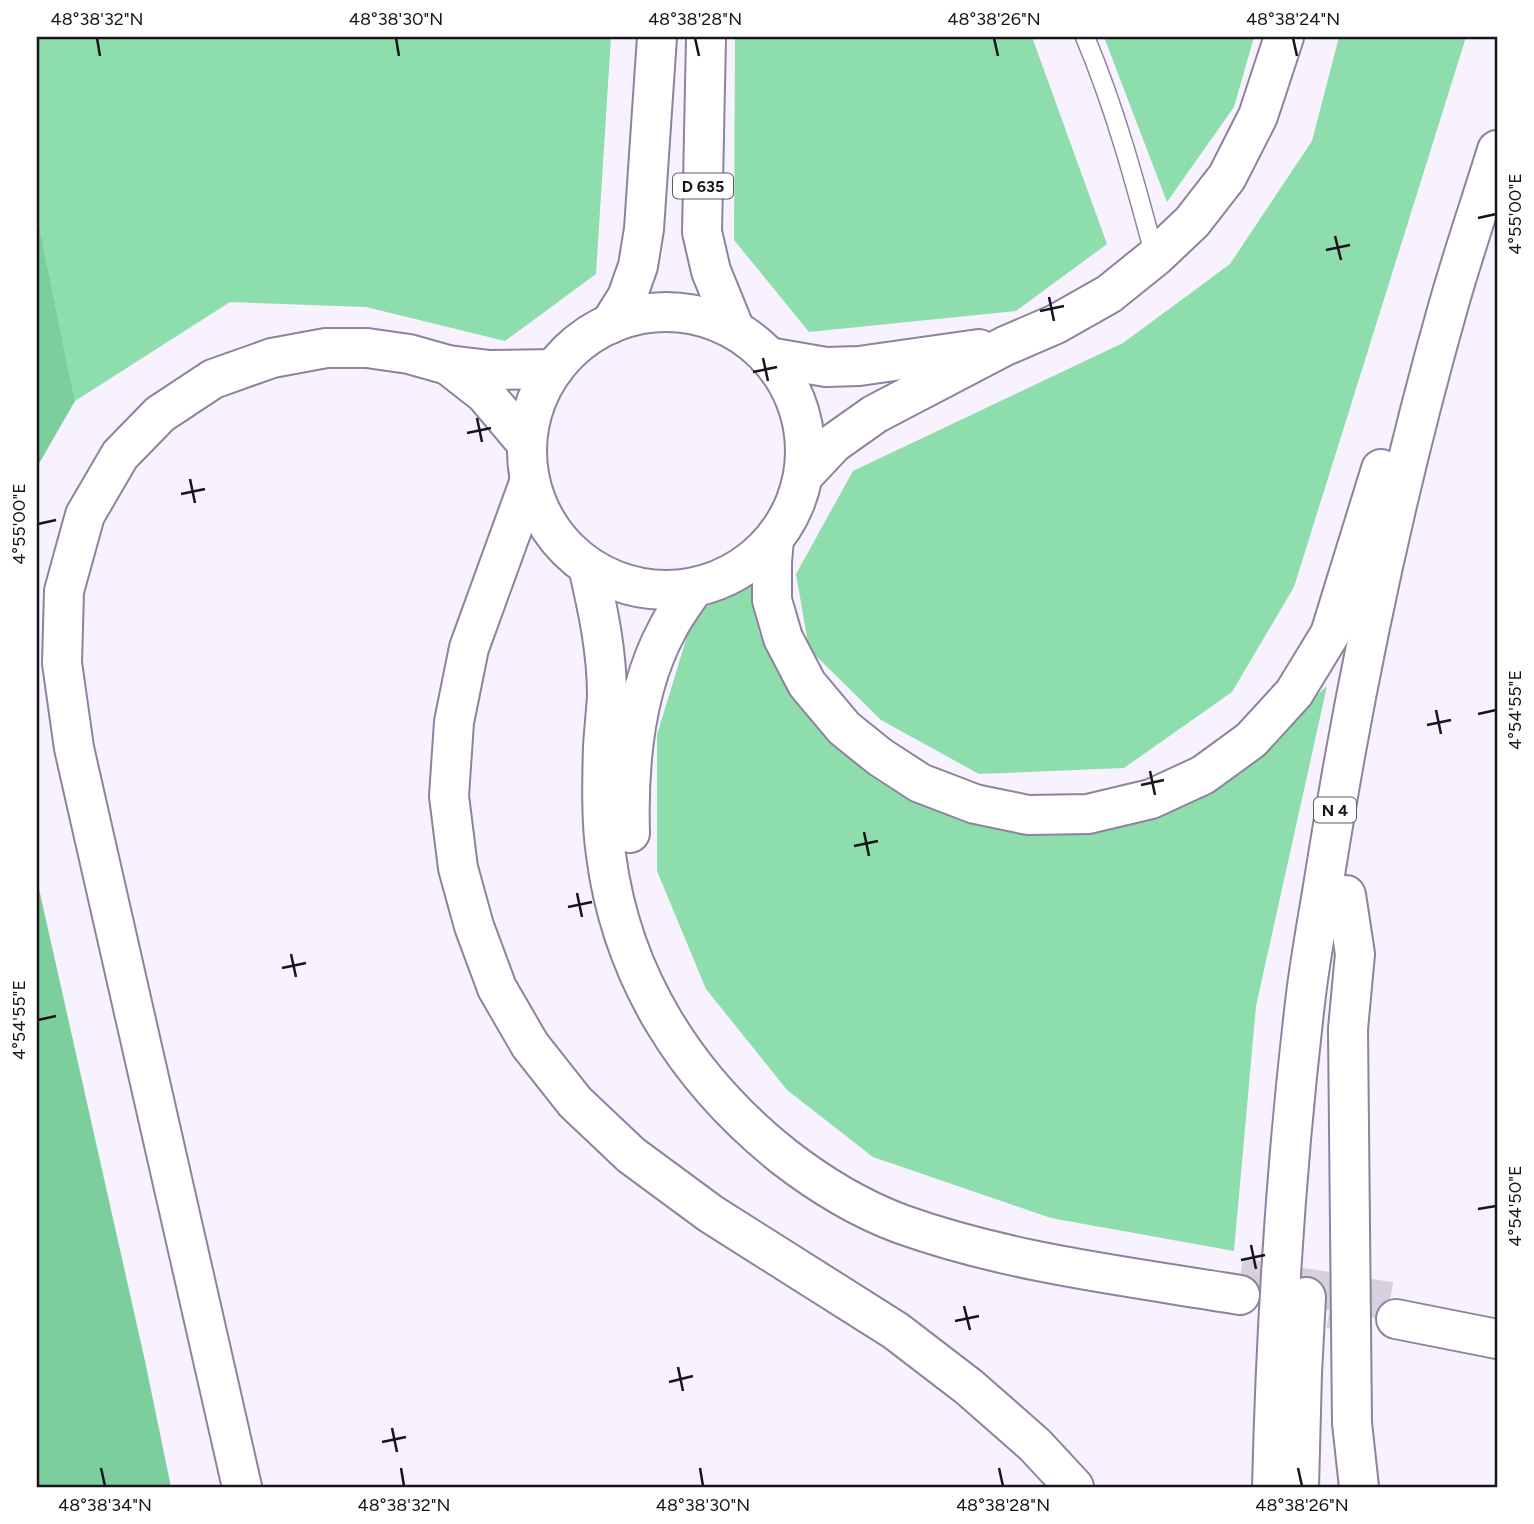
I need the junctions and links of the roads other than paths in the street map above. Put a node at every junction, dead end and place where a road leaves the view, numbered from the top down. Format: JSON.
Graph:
{"nodes":[{"id":1,"x":657,"y":37,"type":"edge"},
{"id":2,"x":706,"y":37,"type":"edge"},
{"id":3,"x":1085,"y":37,"type":"edge"},
{"id":4,"x":1284,"y":37,"type":"edge"},
{"id":5,"x":1497,"y":150,"type":"edge"},
{"id":6,"x":1497,"y":227,"type":"edge"},
{"id":7,"x":1155,"y":257,"type":"junction"},
{"id":8,"x":1448,"y":304,"type":"junction"},
{"id":9,"x":610,"y":324,"type":"junction"},
{"id":10,"x":735,"y":330,"type":"junction"},
{"id":11,"x":1005,"y":346,"type":"junction"},
{"id":12,"x":768,"y":357,"type":"junction"},
{"id":13,"x":448,"y":365,"type":"junction"},
{"id":14,"x":554,"y":369,"type":"junction"},
{"id":15,"x":528,"y":462,"type":"junction"},
{"id":16,"x":804,"y":475,"type":"junction"},
{"id":17,"x":774,"y":539,"type":"junction"},
{"id":18,"x":588,"y":567,"type":"junction"},
{"id":19,"x":694,"y":588,"type":"junction"},
{"id":20,"x":1346,"y":895,"type":"junction"},
{"id":21,"x":1497,"y":1318,"type":"edge"},
{"id":22,"x":1497,"y":1339,"type":"edge"},
{"id":23,"x":242,"y":1487,"type":"edge"},
{"id":24,"x":1074,"y":1487,"type":"edge"},
{"id":25,"x":1272,"y":1487,"type":"edge"},
{"id":26,"x":1299,"y":1487,"type":"edge"},
{"id":27,"x":1359,"y":1487,"type":"edge"}],
"edges":[{"from":1,"to":9,"type":"main road","number":"D 635"},
{"from":2,"to":10,"type":"main road","number":"D 635"},
{"from":3,"to":7,"type":"lane"},
{"from":4,"to":7,"type":"main road"},
{"from":5,"to":8,"type":"main road","number":"N 4"},
{"from":6,"to":20,"type":"main road","number":"N 4"},
{"from":7,"to":11,"type":"main road"},
{"from":8,"to":17,"type":"main road"},
{"from":8,"to":25,"type":"main road","number":"N 4"},
{"from":9,"to":10,"type":"main road"},
{"from":9,"to":14,"type":"main road"},
{"from":10,"to":12,"type":"main road"},
{"from":11,"to":12,"type":"main road"},
{"from":11,"to":16,"type":"main road"},
{"from":12,"to":16,"type":"main road"},
{"from":13,"to":14,"type":"main road"},
{"from":13,"to":15,"type":"main road"},
{"from":13,"to":23,"type":"main road"},
{"from":14,"to":15,"type":"main road"},
{"from":15,"to":18,"type":"main road"},
{"from":15,"to":24,"type":"main road"},
{"from":16,"to":17,"type":"main road"},
{"from":17,"to":19,"type":"main road"},
{"from":18,"to":19,"type":"main road"},
{"from":18,"to":19,"type":"main road"},
{"from":20,"to":26,"type":"main road","number":"N 4"},
{"from":20,"to":27,"type":"main road"},
{"from":21,"to":22,"type":"main road"}]}
